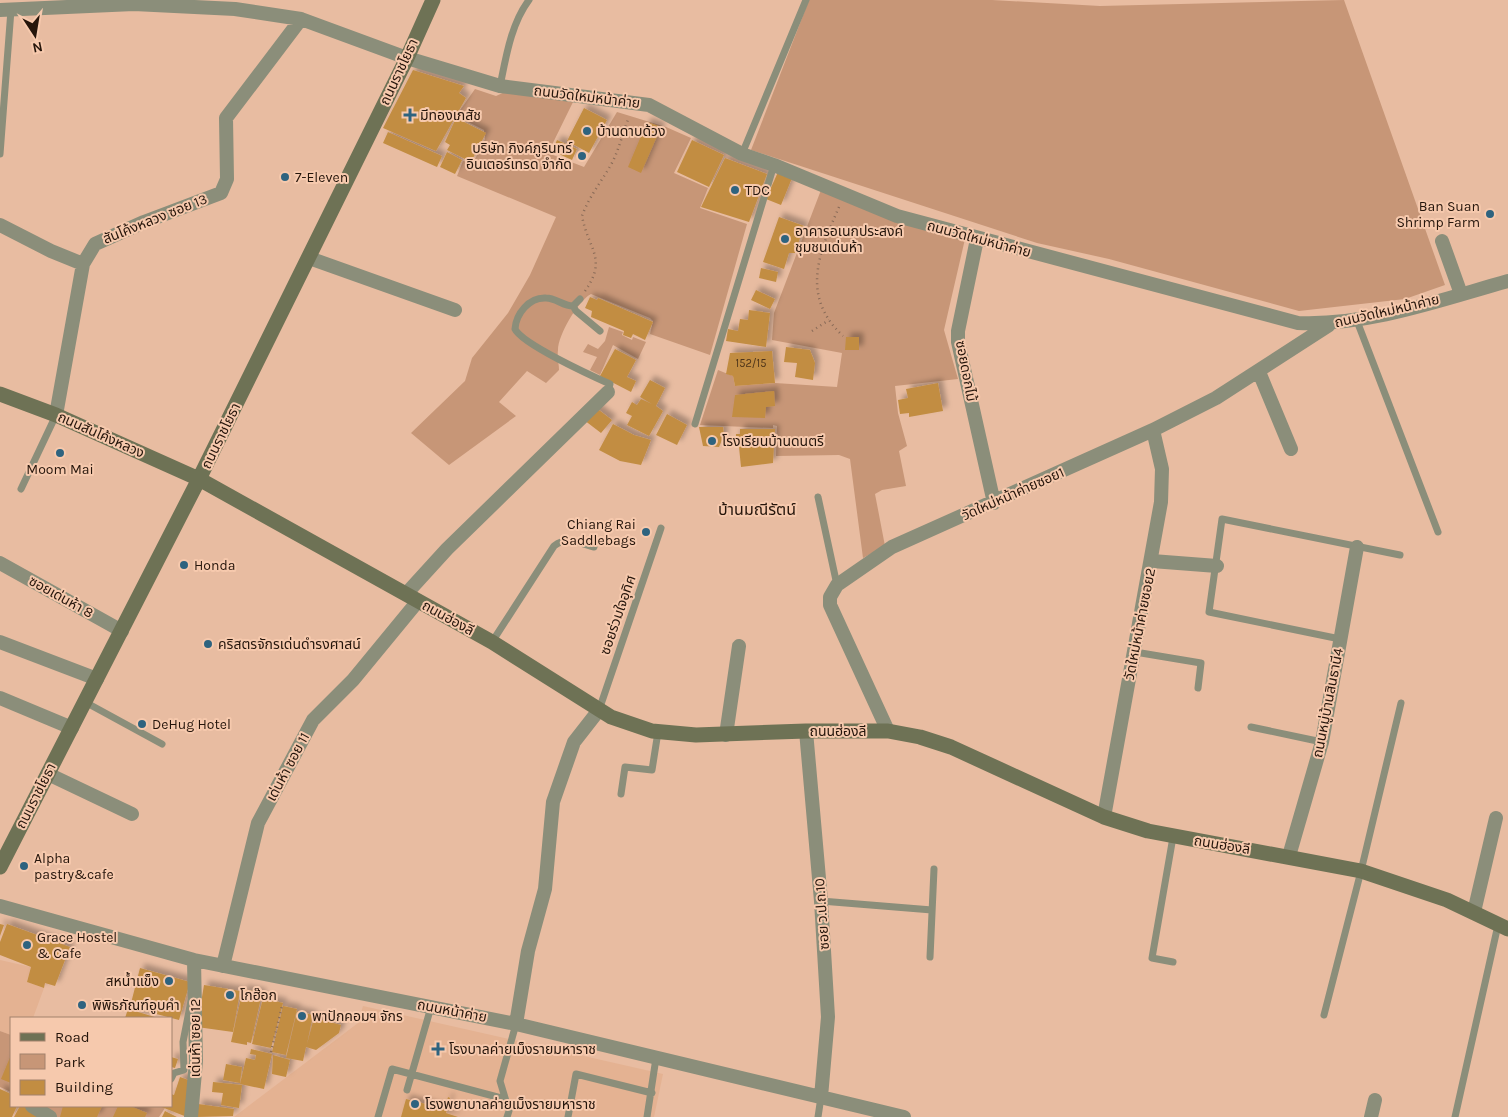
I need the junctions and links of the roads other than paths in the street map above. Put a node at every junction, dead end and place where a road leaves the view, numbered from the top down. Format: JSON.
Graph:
{"nodes":[{"id":1,"x":433,"y":0,"type":"edge"},
{"id":2,"x":528,"y":0,"type":"edge"},
{"id":3,"x":806,"y":0,"type":"edge"},
{"id":4,"x":522,"y":3,"type":"edge"},
{"id":5,"x":40,"y":4,"type":"edge"},
{"id":6,"x":6,"y":10,"type":"edge"},
{"id":7,"x":301,"y":19,"type":"junction"},
{"id":8,"x":407,"y":58,"type":"junction"},
{"id":9,"x":500,"y":86,"type":"junction"},
{"id":10,"x":0,"y":154,"type":"edge"},
{"id":11,"x":742,"y":154,"type":"junction"},
{"id":12,"x":774,"y":165,"type":"junction"},
{"id":13,"x":0,"y":225,"type":"edge"},
{"id":14,"x":977,"y":239,"type":"junction"},
{"id":15,"x":1442,"y":241,"type":"dead end"},
{"id":16,"x":310,"y":258,"type":"junction"},
{"id":17,"x":83,"y":264,"type":"junction"},
{"id":18,"x":1508,"y":281,"type":"edge"},
{"id":19,"x":1461,"y":294,"type":"junction"},
{"id":20,"x":580,"y":299,"type":"road end"},
{"id":21,"x":573,"y":306,"type":"junction"},
{"id":22,"x":455,"y":310,"type":"dead end"},
{"id":23,"x":1357,"y":321,"type":"junction"},
{"id":24,"x":1329,"y":325,"type":"junction"},
{"id":25,"x":600,"y":331,"type":"dead end"},
{"id":26,"x":1259,"y":372,"type":"junction"},
{"id":27,"x":608,"y":392,"type":"joint"},
{"id":28,"x":0,"y":394,"type":"edge"},
{"id":29,"x":56,"y":414,"type":"junction"},
{"id":30,"x":695,"y":424,"type":"dead end"},
{"id":31,"x":1153,"y":430,"type":"junction"},
{"id":32,"x":1291,"y":449,"type":"dead end"},
{"id":33,"x":200,"y":479,"type":"junction"},
{"id":34,"x":21,"y":489,"type":"dead end"},
{"id":35,"x":818,"y":497,"type":"dead end"},
{"id":36,"x":994,"y":503,"type":"junction"},
{"id":37,"x":660,"y":528,"type":"dead end"},
{"id":38,"x":1438,"y":532,"type":"dead end"},
{"id":39,"x":594,"y":547,"type":"dead end"},
{"id":40,"x":1357,"y":547,"type":"junction"},
{"id":41,"x":1400,"y":555,"type":"dead end"},
{"id":42,"x":1152,"y":561,"type":"junction"},
{"id":43,"x":0,"y":564,"type":"edge"},
{"id":44,"x":1217,"y":566,"type":"junction"},
{"id":45,"x":837,"y":585,"type":"junction"},
{"id":46,"x":412,"y":598,"type":"junction"},
{"id":47,"x":122,"y":631,"type":"junction"},
{"id":48,"x":1340,"y":639,"type":"junction"},
{"id":49,"x":0,"y":642,"type":"edge"},
{"id":50,"x":492,"y":642,"type":"junction"},
{"id":51,"x":738,"y":646,"type":"dead end"},
{"id":52,"x":1135,"y":652,"type":"junction"},
{"id":53,"x":97,"y":678,"type":"junction"},
{"id":54,"x":1198,"y":688,"type":"dead end"},
{"id":55,"x":0,"y":698,"type":"edge"},
{"id":56,"x":85,"y":702,"type":"junction"},
{"id":57,"x":1401,"y":704,"type":"dead end"},
{"id":58,"x":599,"y":710,"type":"junction"},
{"id":59,"x":1251,"y":726,"type":"dead end"},
{"id":60,"x":72,"y":728,"type":"junction"},
{"id":61,"x":658,"y":731,"type":"junction"},
{"id":62,"x":806,"y":731,"type":"junction"},
{"id":63,"x":888,"y":731,"type":"junction"},
{"id":64,"x":726,"y":735,"type":"junction"},
{"id":65,"x":1322,"y":742,"type":"junction"},
{"id":66,"x":162,"y":744,"type":"dead end"},
{"id":67,"x":48,"y":774,"type":"junction"},
{"id":68,"x":621,"y":794,"type":"dead end"},
{"id":69,"x":132,"y":814,"type":"dead end"},
{"id":70,"x":1104,"y":817,"type":"junction"},
{"id":71,"x":1496,"y":818,"type":"dead end"},
{"id":72,"x":1173,"y":837,"type":"junction"},
{"id":73,"x":1289,"y":856,"type":"junction"},
{"id":74,"x":0,"y":866,"type":"edge"},
{"id":75,"x":934,"y":868,"type":"dead end"},
{"id":76,"x":1362,"y":871,"type":"junction"},
{"id":77,"x":821,"y":901,"type":"junction"},
{"id":78,"x":0,"y":906,"type":"edge"},
{"id":79,"x":932,"y":910,"type":"junction"},
{"id":80,"x":1474,"y":912,"type":"junction"},
{"id":81,"x":1505,"y":924,"type":"edge"},
{"id":82,"x":930,"y":957,"type":"dead end"},
{"id":83,"x":194,"y":960,"type":"junction"},
{"id":84,"x":1173,"y":962,"type":"dead end"},
{"id":85,"x":223,"y":966,"type":"junction"},
{"id":86,"x":195,"y":992,"type":"junction"},
{"id":87,"x":431,"y":1007,"type":"junction"},
{"id":88,"x":1324,"y":1015,"type":"dead end"},
{"id":89,"x":516,"y":1024,"type":"junction"},
{"id":90,"x":656,"y":1058,"type":"junction"},
{"id":91,"x":411,"y":1075,"type":"junction"},
{"id":92,"x":172,"y":1077,"type":"edge"},
{"id":93,"x":407,"y":1090,"type":"dead end"},
{"id":94,"x":652,"y":1093,"type":"junction"},
{"id":95,"x":821,"y":1097,"type":"junction"},
{"id":96,"x":505,"y":1099,"type":"junction"},
{"id":97,"x":1376,"y":1100,"type":"dead end"},
{"id":98,"x":34,"y":1107,"type":"edge"},
{"id":99,"x":50,"y":1117,"type":"edge"},
{"id":100,"x":191,"y":1117,"type":"edge"},
{"id":101,"x":378,"y":1117,"type":"edge"},
{"id":102,"x":507,"y":1117,"type":"edge"},
{"id":103,"x":568,"y":1117,"type":"edge"},
{"id":104,"x":647,"y":1117,"type":"edge"},
{"id":105,"x":818,"y":1117,"type":"edge"},
{"id":106,"x":904,"y":1117,"type":"edge"},
{"id":107,"x":1372,"y":1117,"type":"edge"},
{"id":108,"x":1455,"y":1117,"type":"edge"}],
"edges":[{"from":1,"to":8,"type":"street","name":"ถนนราชโยธา"},
{"from":2,"to":4,"type":"lane"},
{"from":3,"to":11,"type":"lane"},
{"from":4,"to":9,"type":"lane"},
{"from":5,"to":6,"type":"street","name":"ถนนวัดใหม่หน้าค่าย"},
{"from":5,"to":7,"type":"street","name":"ถนนวัดใหม่หน้าค่าย"},
{"from":6,"to":10,"type":"lane"},
{"from":7,"to":8,"type":"street","name":"ถนนวัดใหม่หน้าค่าย"},
{"from":7,"to":17,"type":"street","name":"สันโค้งหลวง ซอย 13"},
{"from":8,"to":9,"type":"street","name":"ถนนวัดใหม่หน้าค่าย"},
{"from":8,"to":16,"type":"street","name":"ถนนราชโยธา"},
{"from":9,"to":11,"type":"street","name":"ถนนวัดใหม่หน้าค่าย"},
{"from":11,"to":12,"type":"street","name":"ถนนวัดใหม่หน้าค่าย"},
{"from":12,"to":14,"type":"street","name":"ถนนวัดใหม่หน้าค่าย"},
{"from":12,"to":30,"type":"lane"},
{"from":13,"to":17,"type":"street"},
{"from":14,"to":24,"type":"street","name":"ถนนวัดใหม่หน้าค่าย"},
{"from":14,"to":36,"type":"street","name":"ซอยดอกไม้"},
{"from":15,"to":19,"type":"street"},
{"from":16,"to":22,"type":"street"},
{"from":16,"to":33,"type":"street","name":"ถนนราชโยธา"},
{"from":17,"to":29,"type":"street","name":"สันโค้งหลวง ซอย 13"},
{"from":18,"to":19,"type":"street","name":"ถนนวัดใหม่หน้าค่าย"},
{"from":19,"to":23,"type":"street","name":"ถนนวัดใหม่หน้าค่าย"},
{"from":20,"to":21,"type":"lane"},
{"from":21,"to":25,"type":"lane"},
{"from":21,"to":27,"type":"lane"},
{"from":23,"to":24,"type":"street","name":"ถนนวัดใหม่หน้าค่าย"},
{"from":23,"to":38,"type":"lane"},
{"from":24,"to":26,"type":"street","name":"วัดใหม่หน้าค่ายซอย1"},
{"from":26,"to":31,"type":"street","name":"วัดใหม่หน้าค่ายซอย1"},
{"from":26,"to":32,"type":"street"},
{"from":27,"to":46,"type":"street","name":"เด่นห้า ซอย 11"},
{"from":28,"to":29,"type":"street","name":"ถนนสันโค้งหลวง"},
{"from":29,"to":33,"type":"street","name":"ถนนสันโค้งหลวง"},
{"from":29,"to":34,"type":"lane"},
{"from":31,"to":36,"type":"street","name":"วัดใหม่หน้าค่ายซอย1"},
{"from":31,"to":42,"type":"street","name":"วัดใหม่หน้าค่ายซอย2"},
{"from":33,"to":46,"type":"street","name":"ถนนฮ่องลี"},
{"from":33,"to":47,"type":"street","name":"ถนนราชโยธา"},
{"from":35,"to":45,"type":"lane"},
{"from":36,"to":45,"type":"street","name":"วัดใหม่หน้าค่ายซอย1"},
{"from":37,"to":58,"type":"lane","name":"ซอยร่วมใจอุทิศ"},
{"from":39,"to":50,"type":"lane"},
{"from":40,"to":41,"type":"lane"},
{"from":40,"to":44,"type":"lane"},
{"from":40,"to":48,"type":"street","name":"ถนนหมู่บ้านสินธานี4"},
{"from":42,"to":44,"type":"street"},
{"from":42,"to":52,"type":"street","name":"วัดใหม่หน้าค่ายซอย2"},
{"from":43,"to":47,"type":"street","name":"ซอยเด่นห้า 8"},
{"from":44,"to":48,"type":"lane"},
{"from":45,"to":63,"type":"street"},
{"from":46,"to":50,"type":"street","name":"ถนนฮ่องลี"},
{"from":46,"to":85,"type":"street","name":"เด่นห้า ซอย 11"},
{"from":47,"to":53,"type":"street","name":"ถนนราชโยธา"},
{"from":48,"to":65,"type":"street","name":"ถนนหมู่บ้านสินธานี4"},
{"from":49,"to":53,"type":"street"},
{"from":50,"to":58,"type":"street","name":"ถนนฮ่องลี"},
{"from":51,"to":64,"type":"street"},
{"from":52,"to":54,"type":"lane"},
{"from":52,"to":70,"type":"street","name":"วัดใหม่หน้าค่ายซอย2"},
{"from":53,"to":56,"type":"street","name":"ถนนราชโยธา"},
{"from":55,"to":60,"type":"street"},
{"from":56,"to":60,"type":"street","name":"ถนนราชโยธา"},
{"from":56,"to":66,"type":"lane"},
{"from":57,"to":76,"type":"lane"},
{"from":58,"to":61,"type":"street","name":"ถนนฮ่องลี"},
{"from":58,"to":89,"type":"street"},
{"from":59,"to":65,"type":"lane"},
{"from":60,"to":67,"type":"street","name":"ถนนราชโยธา"},
{"from":61,"to":64,"type":"street","name":"ถนนฮ่องลี"},
{"from":61,"to":68,"type":"lane"},
{"from":62,"to":63,"type":"street","name":"ถนนฮ่องลี"},
{"from":62,"to":64,"type":"street","name":"ถนนฮ่องลี"},
{"from":62,"to":77,"type":"street","name":"ซอย ว.ป.ถ.10"},
{"from":63,"to":70,"type":"street","name":"ถนนฮ่องลี"},
{"from":65,"to":73,"type":"street","name":"ถนนหมู่บ้านสินธานี4"},
{"from":67,"to":69,"type":"street"},
{"from":67,"to":74,"type":"street","name":"ถนนราชโยธา"},
{"from":70,"to":72,"type":"street","name":"ถนนฮ่องลี"},
{"from":71,"to":80,"type":"street"},
{"from":72,"to":73,"type":"street","name":"ถนนฮ่องลี"},
{"from":72,"to":84,"type":"lane"},
{"from":73,"to":76,"type":"street","name":"ถนนฮ่องลี"},
{"from":75,"to":79,"type":"lane"},
{"from":76,"to":80,"type":"street","name":"ถนนฮ่องลี"},
{"from":76,"to":88,"type":"lane"},
{"from":77,"to":79,"type":"lane"},
{"from":77,"to":95,"type":"street","name":"ซอย ว.ป.ถ.10"},
{"from":78,"to":83,"type":"street","name":"ถนนหน้าค่าย"},
{"from":79,"to":82,"type":"lane"},
{"from":80,"to":81,"type":"street","name":"ถนนฮ่องลี"},
{"from":81,"to":108,"type":"lane"},
{"from":83,"to":85,"type":"street","name":"ถนนหน้าค่าย"},
{"from":83,"to":86,"type":"street","name":"เด่นห้า ซอย 12"},
{"from":85,"to":87,"type":"street","name":"ถนนหน้าค่าย"},
{"from":86,"to":92,"type":"lane"},
{"from":86,"to":100,"type":"street","name":"เด่นห้า ซอย 12"},
{"from":87,"to":89,"type":"street","name":"ถนนหน้าค่าย"},
{"from":87,"to":91,"type":"lane"},
{"from":89,"to":90,"type":"street","name":"ถนนหน้าค่าย"},
{"from":89,"to":96,"type":"lane"},
{"from":90,"to":94,"type":"lane"},
{"from":90,"to":95,"type":"street","name":"ถนนหน้าค่าย"},
{"from":91,"to":93,"type":"lane"},
{"from":91,"to":96,"type":"lane"},
{"from":91,"to":101,"type":"lane"},
{"from":94,"to":103,"type":"lane"},
{"from":94,"to":104,"type":"lane"},
{"from":95,"to":105,"type":"lane"},
{"from":95,"to":106,"type":"street","name":"ถนนหน้าค่าย"},
{"from":96,"to":102,"type":"lane"},
{"from":97,"to":107,"type":"street"},
{"from":98,"to":99,"type":"street"}]}
